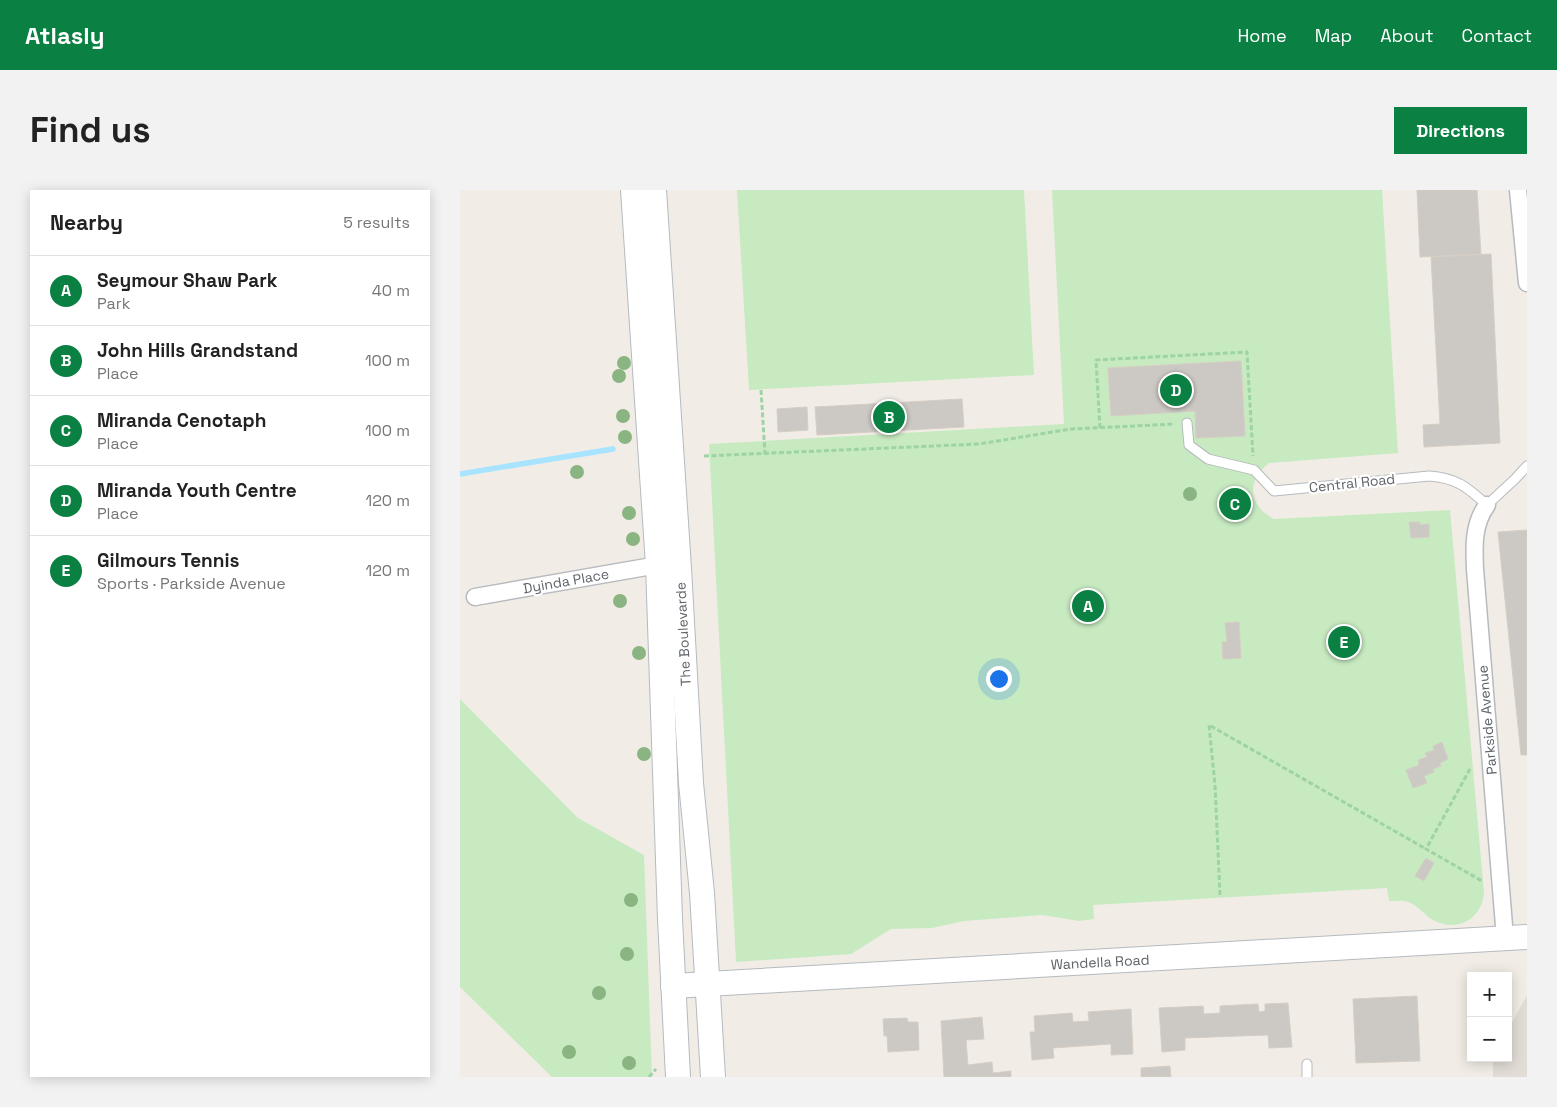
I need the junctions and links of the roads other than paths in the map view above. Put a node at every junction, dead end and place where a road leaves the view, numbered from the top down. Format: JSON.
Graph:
{"nodes":[{"id":1,"x":633,"y":190,"type":"edge"},
{"id":2,"x":654,"y":190,"type":"edge"},
{"id":3,"x":1518,"y":190,"type":"edge"},
{"id":4,"x":1527,"y":283,"type":"edge"},
{"id":5,"x":1187,"y":423,"type":"road end"},
{"id":6,"x":1527,"y":466,"type":"edge"},
{"id":7,"x":1487,"y":505,"type":"junction"},
{"id":8,"x":658,"y":565,"type":"junction"},
{"id":9,"x":475,"y":597,"type":"dead end"},
{"id":10,"x":1516,"y":938,"type":"edge"},
{"id":11,"x":708,"y":984,"type":"junction"},
{"id":12,"x":673,"y":986,"type":"junction"},
{"id":13,"x":1307,"y":1064,"type":"dead end"},
{"id":14,"x":678,"y":1077,"type":"edge"},
{"id":15,"x":713,"y":1077,"type":"edge"},
{"id":16,"x":1307,"y":1077,"type":"edge"}],
"edges":[{"from":1,"to":8,"type":"main road","name":"The Boulevarde"},
{"from":2,"to":11,"type":"main road","name":"The Boulevarde"},
{"from":3,"to":4,"type":"street"},
{"from":5,"to":7,"type":"lane","name":"Central Road"},
{"from":6,"to":7,"type":"lane"},
{"from":7,"to":10,"type":"street","name":"Parkside Avenue"},
{"from":8,"to":9,"type":"street","name":"Dyinda Place"},
{"from":8,"to":12,"type":"main road","name":"The Boulevarde"},
{"from":10,"to":11,"type":"main road","name":"Wandella Road"},
{"from":11,"to":12,"type":"main road","name":"Wandella Road"},
{"from":11,"to":15,"type":"main road","name":"The Boulevarde"},
{"from":12,"to":14,"type":"main road","name":"The Boulevarde"},
{"from":13,"to":16,"type":"lane"}]}
